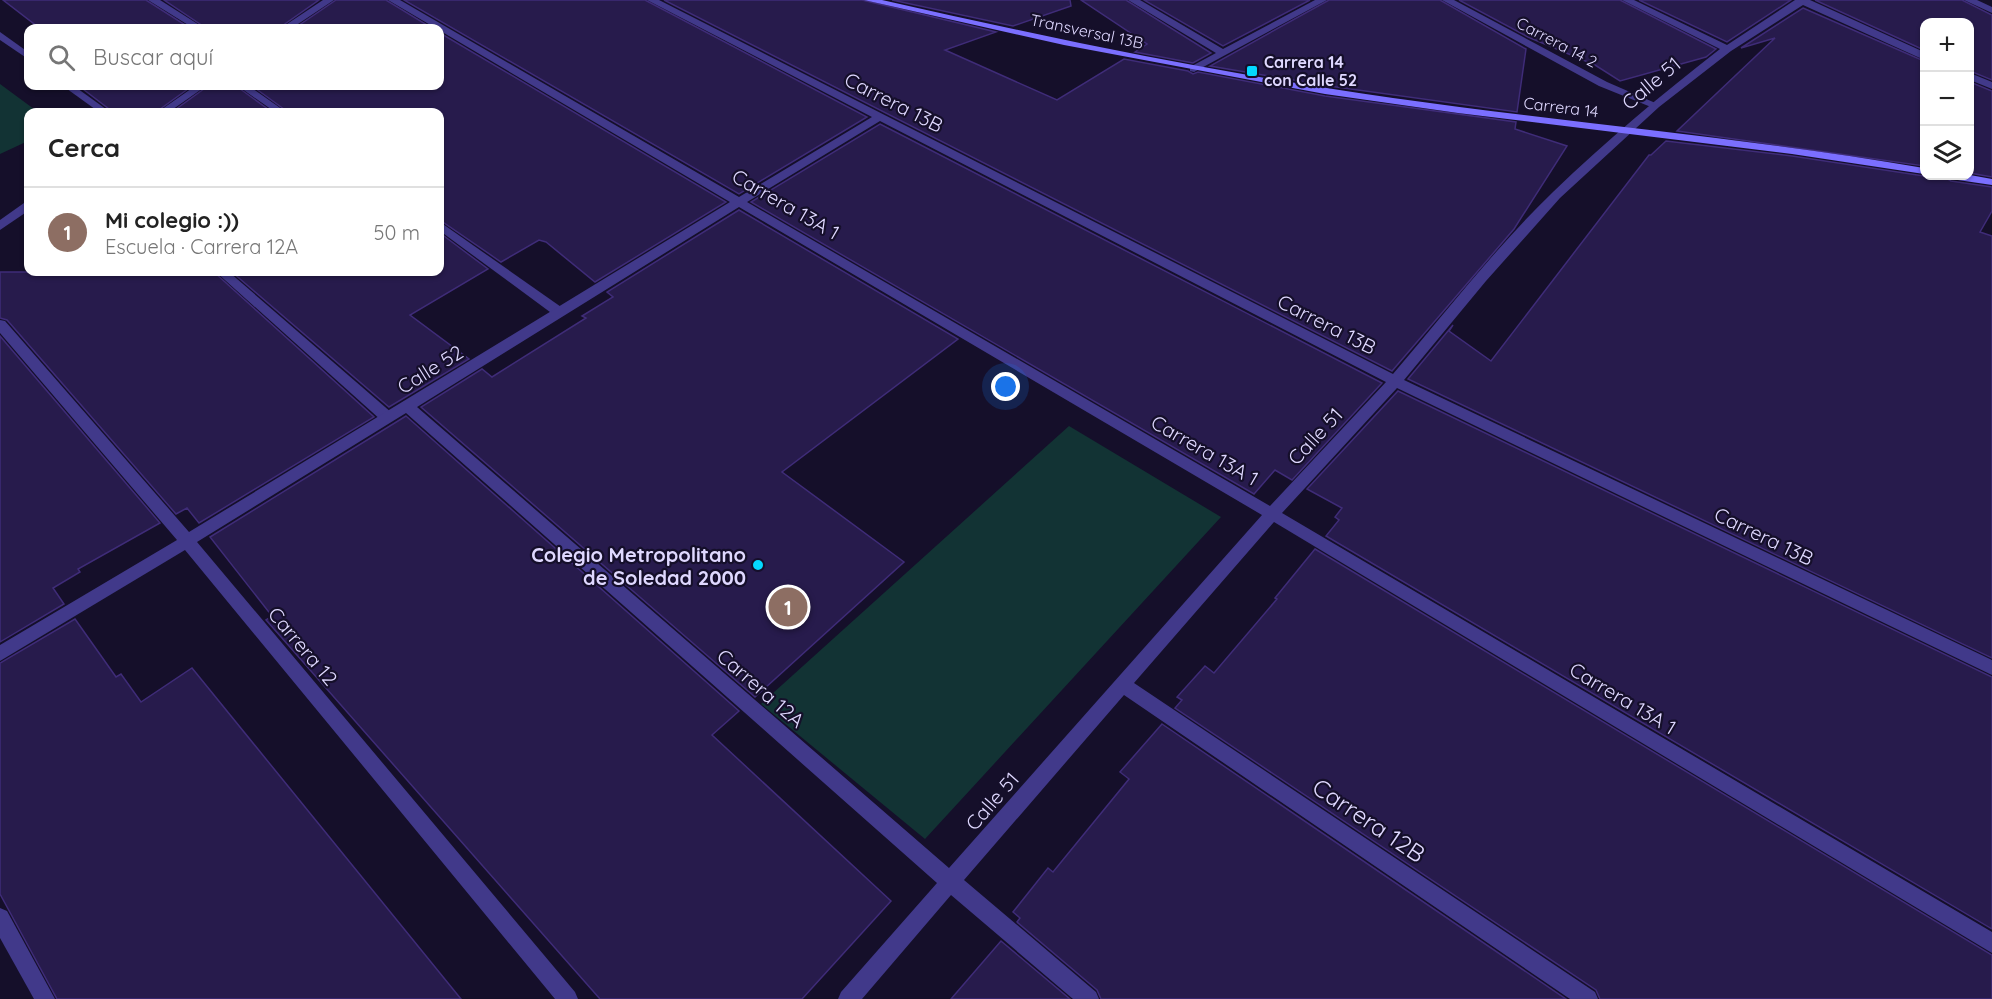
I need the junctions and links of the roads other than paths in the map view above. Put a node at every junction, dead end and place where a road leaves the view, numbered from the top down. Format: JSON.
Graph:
{"nodes":[{"id":1,"x":153,"y":0,"type":"edge"},
{"id":2,"x":329,"y":0,"type":"edge"},
{"id":3,"x":393,"y":0,"type":"edge"},
{"id":4,"x":652,"y":0,"type":"edge"},
{"id":5,"x":869,"y":0,"type":"edge"},
{"id":6,"x":1133,"y":0,"type":"edge"},
{"id":7,"x":1447,"y":0,"type":"edge"},
{"id":8,"x":1627,"y":0,"type":"edge"},
{"id":9,"x":1803,"y":0,"type":"edge"},
{"id":10,"x":1969,"y":0,"type":"edge"},
{"id":11,"x":1316,"y":1,"type":"edge"},
{"id":12,"x":1992,"y":10,"type":"edge"},
{"id":13,"x":192,"y":24,"type":"edge"},
{"id":14,"x":292,"y":24,"type":"edge"},
{"id":15,"x":434,"y":24,"type":"edge"},
{"id":16,"x":444,"y":30,"type":"edge"},
{"id":17,"x":0,"y":35,"type":"edge"},
{"id":18,"x":1727,"y":49,"type":"junction"},
{"id":19,"x":24,"y":53,"type":"edge"},
{"id":20,"x":1223,"y":53,"type":"junction"},
{"id":21,"x":1920,"y":54,"type":"edge"},
{"id":22,"x":1194,"y":69,"type":"junction"},
{"id":23,"x":1974,"y":78,"type":"edge"},
{"id":24,"x":1992,"y":86,"type":"edge"},
{"id":25,"x":74,"y":90,"type":"edge"},
{"id":26,"x":195,"y":90,"type":"edge"},
{"id":27,"x":249,"y":90,"type":"edge"},
{"id":28,"x":1655,"y":105,"type":"junction"},
{"id":29,"x":99,"y":108,"type":"edge"},
{"id":30,"x":169,"y":108,"type":"edge"},
{"id":31,"x":275,"y":108,"type":"edge"},
{"id":32,"x":880,"y":117,"type":"junction"},
{"id":33,"x":1626,"y":132,"type":"junction"},
{"id":34,"x":1920,"y":170,"type":"edge"},
{"id":35,"x":1974,"y":179,"type":"edge"},
{"id":36,"x":1992,"y":182,"type":"edge"},
{"id":37,"x":739,"y":201,"type":"junction"},
{"id":38,"x":24,"y":209,"type":"edge"},
{"id":39,"x":0,"y":226,"type":"edge"},
{"id":40,"x":444,"y":229,"type":"edge"},
{"id":41,"x":227,"y":276,"type":"edge"},
{"id":42,"x":559,"y":312,"type":"junction"},
{"id":43,"x":0,"y":324,"type":"edge"},
{"id":44,"x":1395,"y":381,"type":"junction"},
{"id":45,"x":407,"y":406,"type":"junction"},
{"id":46,"x":387,"y":417,"type":"junction"},
{"id":47,"x":1272,"y":514,"type":"junction"},
{"id":48,"x":188,"y":542,"type":"junction"},
{"id":49,"x":0,"y":654,"type":"edge"},
{"id":50,"x":1992,"y":668,"type":"edge"},
{"id":51,"x":1122,"y":684,"type":"junction"},
{"id":52,"x":951,"y":881,"type":"junction"},
{"id":53,"x":0,"y":918,"type":"edge"},
{"id":54,"x":1992,"y":943,"type":"edge"},
{"id":55,"x":45,"y":999,"type":"edge"},
{"id":56,"x":568,"y":999,"type":"edge"},
{"id":57,"x":848,"y":999,"type":"edge"},
{"id":58,"x":1089,"y":999,"type":"edge"},
{"id":59,"x":1588,"y":999,"type":"edge"}],
"edges":[{"from":1,"to":13,"type":"street"},
{"from":2,"to":14,"type":"street"},
{"from":3,"to":15,"type":"street","name":"Carrera 13A 1"},
{"from":4,"to":32,"type":"street","name":"Carrera 13B"},
{"from":5,"to":22,"type":"main road","name":"Transversal 13B"},
{"from":6,"to":20,"type":"street"},
{"from":7,"to":28,"type":"street","name":"Carrera 14 2"},
{"from":8,"to":18,"type":"street"},
{"from":9,"to":18,"type":"street","name":"Calle 51"},
{"from":9,"to":21,"type":"street"},
{"from":10,"to":12,"type":"street"},
{"from":11,"to":20,"type":"street"},
{"from":16,"to":37,"type":"street","name":"Carrera 13A 1"},
{"from":17,"to":19,"type":"street"},
{"from":18,"to":28,"type":"street","name":"Calle 51"},
{"from":20,"to":22,"type":"street"},
{"from":22,"to":33,"type":"main road","name":"Carrera 14"},
{"from":23,"to":24,"type":"street"},
{"from":25,"to":29,"type":"street"},
{"from":26,"to":30,"type":"street"},
{"from":27,"to":31,"type":"street"},
{"from":28,"to":33,"type":"street","name":"Calle 51"},
{"from":32,"to":37,"type":"street","name":"Calle 52"},
{"from":32,"to":44,"type":"street","name":"Carrera 13B"},
{"from":33,"to":34,"type":"main road","name":"Carrera 14"},
{"from":33,"to":44,"type":"street","name":"Calle 51"},
{"from":35,"to":36,"type":"main road"},
{"from":37,"to":42,"type":"street","name":"Calle 52"},
{"from":37,"to":47,"type":"street","name":"Carrera 13A 1"},
{"from":38,"to":39,"type":"street"},
{"from":40,"to":42,"type":"street"},
{"from":41,"to":46,"type":"street"},
{"from":42,"to":45,"type":"street","name":"Calle 52"},
{"from":43,"to":48,"type":"street","name":"Carrera 12"},
{"from":44,"to":47,"type":"street","name":"Calle 51"},
{"from":44,"to":50,"type":"street","name":"Carrera 13B"},
{"from":45,"to":46,"type":"street","name":"Calle 52"},
{"from":45,"to":52,"type":"street","name":"Carrera 12A"},
{"from":46,"to":48,"type":"street","name":"Calle 52"},
{"from":47,"to":51,"type":"street","name":"Calle 51"},
{"from":47,"to":54,"type":"street","name":"Carrera 13A 1"},
{"from":48,"to":49,"type":"street","name":"Calle 52"},
{"from":48,"to":56,"type":"street","name":"Carrera 12"},
{"from":51,"to":52,"type":"street","name":"Calle 51"},
{"from":51,"to":59,"type":"street","name":"Carrera 12B"},
{"from":52,"to":57,"type":"street","name":"Calle 51"},
{"from":52,"to":58,"type":"street","name":"Carrera 12A"},
{"from":53,"to":55,"type":"street"}]}
